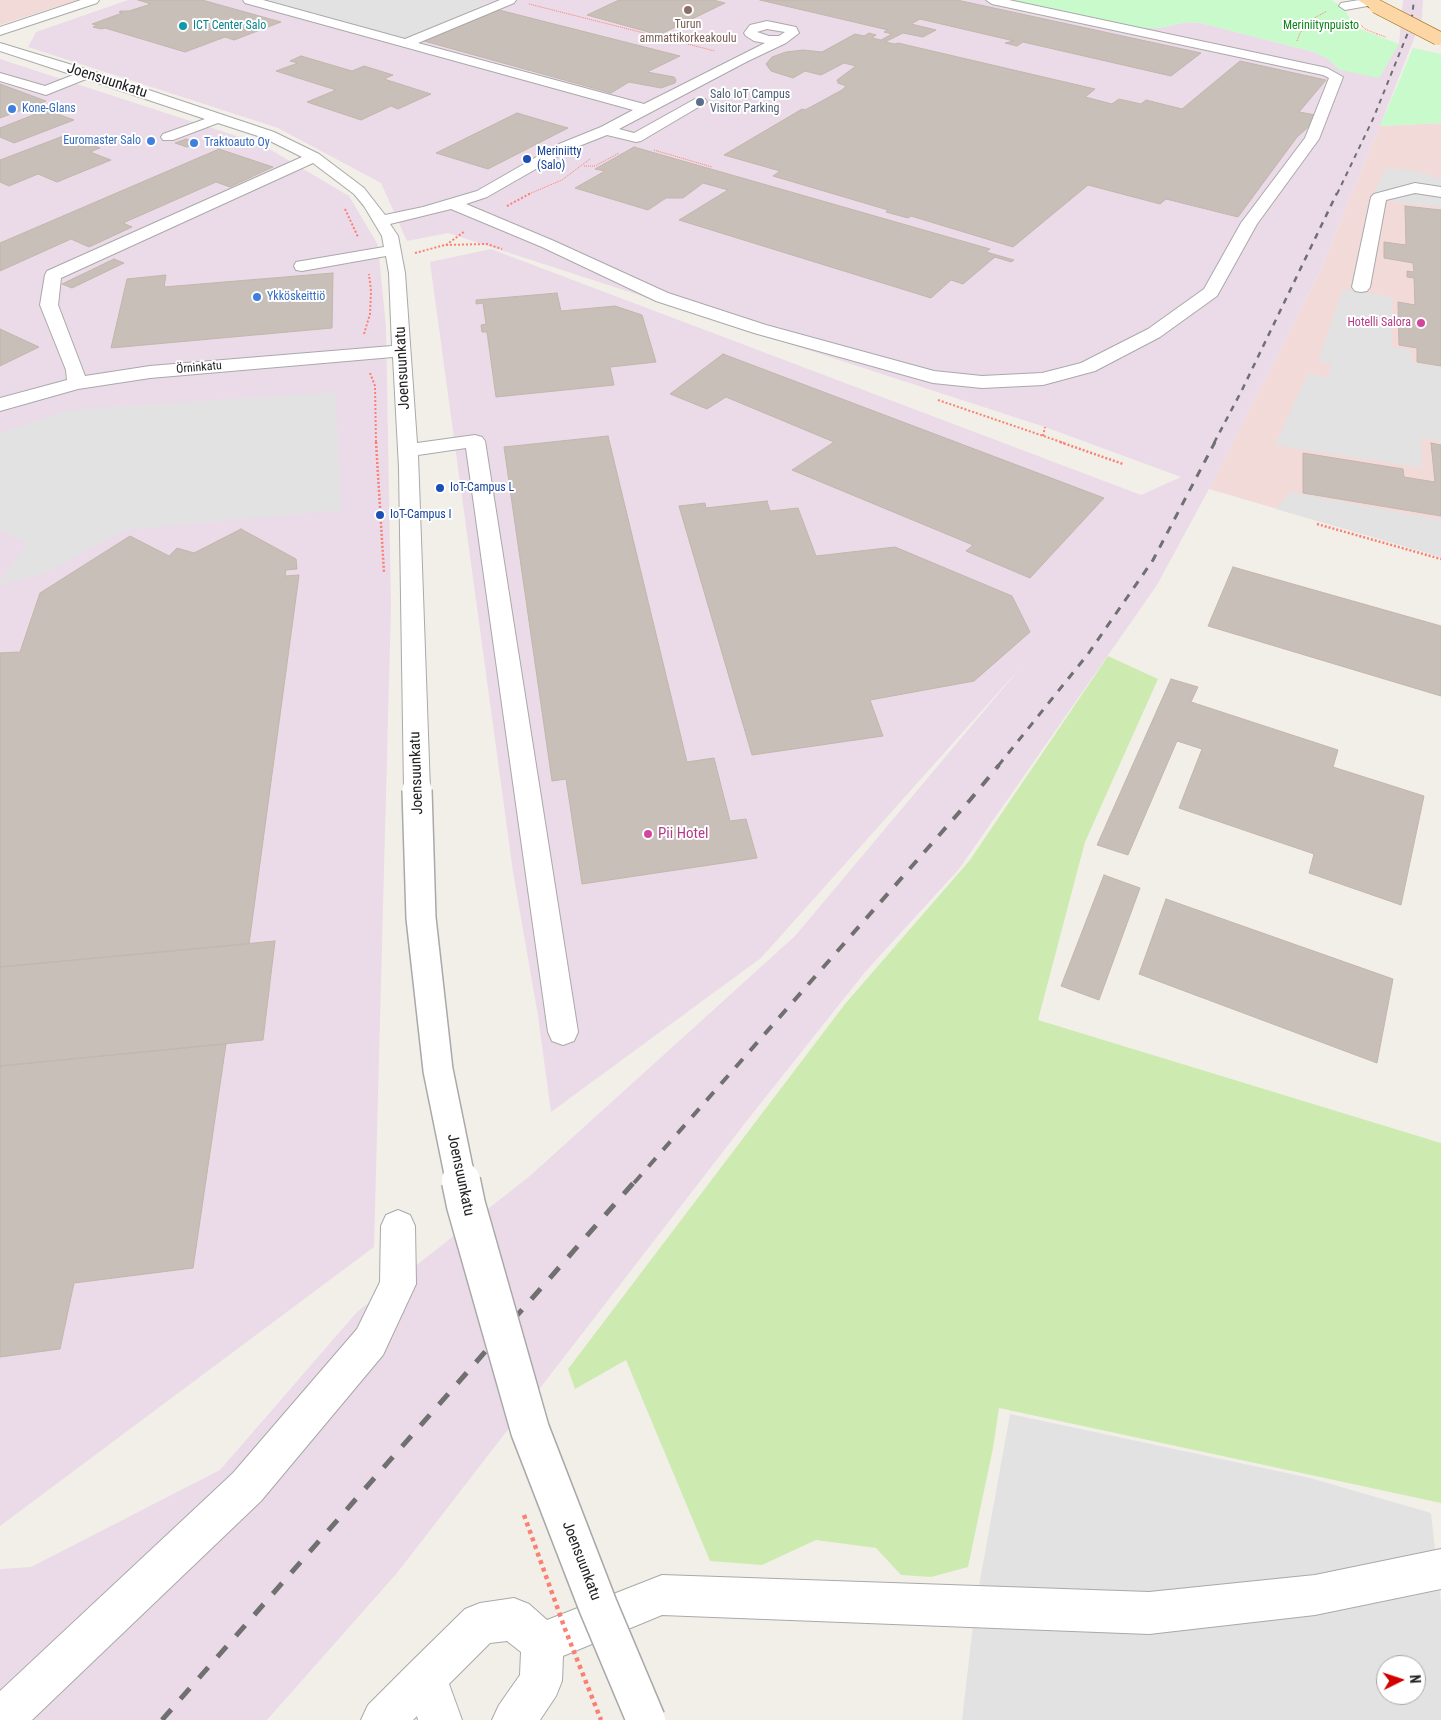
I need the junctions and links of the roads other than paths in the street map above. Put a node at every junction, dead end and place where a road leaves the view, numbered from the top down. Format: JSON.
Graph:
{"nodes":[{"id":1,"x":93,"y":0,"type":"edge"},
{"id":2,"x":249,"y":0,"type":"edge"},
{"id":3,"x":488,"y":0,"type":"edge"},
{"id":4,"x":992,"y":0,"type":"edge"},
{"id":5,"x":511,"y":2,"type":"edge"},
{"id":6,"x":1370,"y":3,"type":"edge"},
{"id":7,"x":1345,"y":6,"type":"road end"},
{"id":8,"x":0,"y":31,"type":"edge"},
{"id":9,"x":1439,"y":39,"type":"edge"},
{"id":10,"x":782,"y":40,"type":"dead end"},
{"id":11,"x":406,"y":42,"type":"junction"},
{"id":12,"x":0,"y":47,"type":"edge"},
{"id":13,"x":87,"y":74,"type":"junction"},
{"id":14,"x":0,"y":76,"type":"edge"},
{"id":15,"x":700,"y":102,"type":"dead end"},
{"id":16,"x":645,"y":109,"type":"junction"},
{"id":17,"x":219,"y":118,"type":"junction"},
{"id":18,"x":606,"y":130,"type":"junction"},
{"id":19,"x":168,"y":137,"type":"dead end"},
{"id":20,"x":579,"y":156,"type":"dead end"},
{"id":21,"x":314,"y":157,"type":"junction"},
{"id":22,"x":1441,"y":192,"type":"edge"},
{"id":23,"x":451,"y":203,"type":"junction"},
{"id":24,"x":496,"y":206,"type":"dead end"},
{"id":25,"x":479,"y":215,"type":"junction"},
{"id":26,"x":456,"y":224,"type":"dead end"},
{"id":27,"x":432,"y":226,"type":"dead end"},
{"id":28,"x":388,"y":236,"type":"junction"},
{"id":29,"x":302,"y":266,"type":"dead end"},
{"id":30,"x":1361,"y":287,"type":"dead end"},
{"id":31,"x":402,"y":351,"type":"junction"},
{"id":32,"x":77,"y":383,"type":"junction"},
{"id":33,"x":0,"y":405,"type":"edge"},
{"id":34,"x":408,"y":450,"type":"junction"},
{"id":35,"x":563,"y":1032,"type":"dead end"},
{"id":36,"x":398,"y":1226,"type":"dead end"},
{"id":37,"x":1441,"y":1569,"type":"edge"},
{"id":38,"x":542,"y":1643,"type":"junction"},
{"id":39,"x":426,"y":1677,"type":"junction"},
{"id":40,"x":1,"y":1720,"type":"edge"},
{"id":41,"x":383,"y":1720,"type":"edge"},
{"id":42,"x":440,"y":1720,"type":"edge"},
{"id":43,"x":514,"y":1720,"type":"edge"},
{"id":44,"x":646,"y":1720,"type":"edge"}],
"edges":[{"from":1,"to":8,"type":"street"},
{"from":2,"to":11,"type":"street"},
{"from":3,"to":5,"type":"street"},
{"from":4,"to":25,"type":"street"},
{"from":5,"to":11,"type":"street"},
{"from":6,"to":7,"type":"street"},
{"from":6,"to":9,"type":"main road","bridge":true},
{"from":10,"to":16,"type":"street"},
{"from":11,"to":16,"type":"street"},
{"from":12,"to":13,"type":"street","name":"Joensuunkatu"},
{"from":13,"to":14,"type":"street"},
{"from":13,"to":17,"type":"street","name":"Joensuunkatu"},
{"from":15,"to":18,"type":"street"},
{"from":16,"to":18,"type":"street"},
{"from":17,"to":19,"type":"street"},
{"from":17,"to":21,"type":"street","name":"Joensuunkatu"},
{"from":18,"to":20,"type":"street"},
{"from":18,"to":23,"type":"street"},
{"from":21,"to":28,"type":"street","name":"Joensuunkatu"},
{"from":21,"to":32,"type":"street"},
{"from":22,"to":30,"type":"street"},
{"from":23,"to":25,"type":"street"},
{"from":23,"to":28,"type":"street"},
{"from":24,"to":25,"type":"street"},
{"from":25,"to":26,"type":"street"},
{"from":27,"to":28,"type":"street"},
{"from":28,"to":29,"type":"street"},
{"from":28,"to":31,"type":"street","name":"Joensuunkatu"},
{"from":31,"to":32,"type":"street","name":"Örninkatu"},
{"from":31,"to":34,"type":"street","name":"Joensuunkatu"},
{"from":32,"to":33,"type":"street","name":"Örninkatu"},
{"from":34,"to":35,"type":"street"},
{"from":34,"to":44,"type":"street","name":"Joensuunkatu","bridge":true},
{"from":36,"to":40,"type":"street"},
{"from":37,"to":38,"type":"street"},
{"from":38,"to":39,"type":"street"},
{"from":38,"to":43,"type":"street"},
{"from":39,"to":41,"type":"street"},
{"from":39,"to":42,"type":"street"}]}
